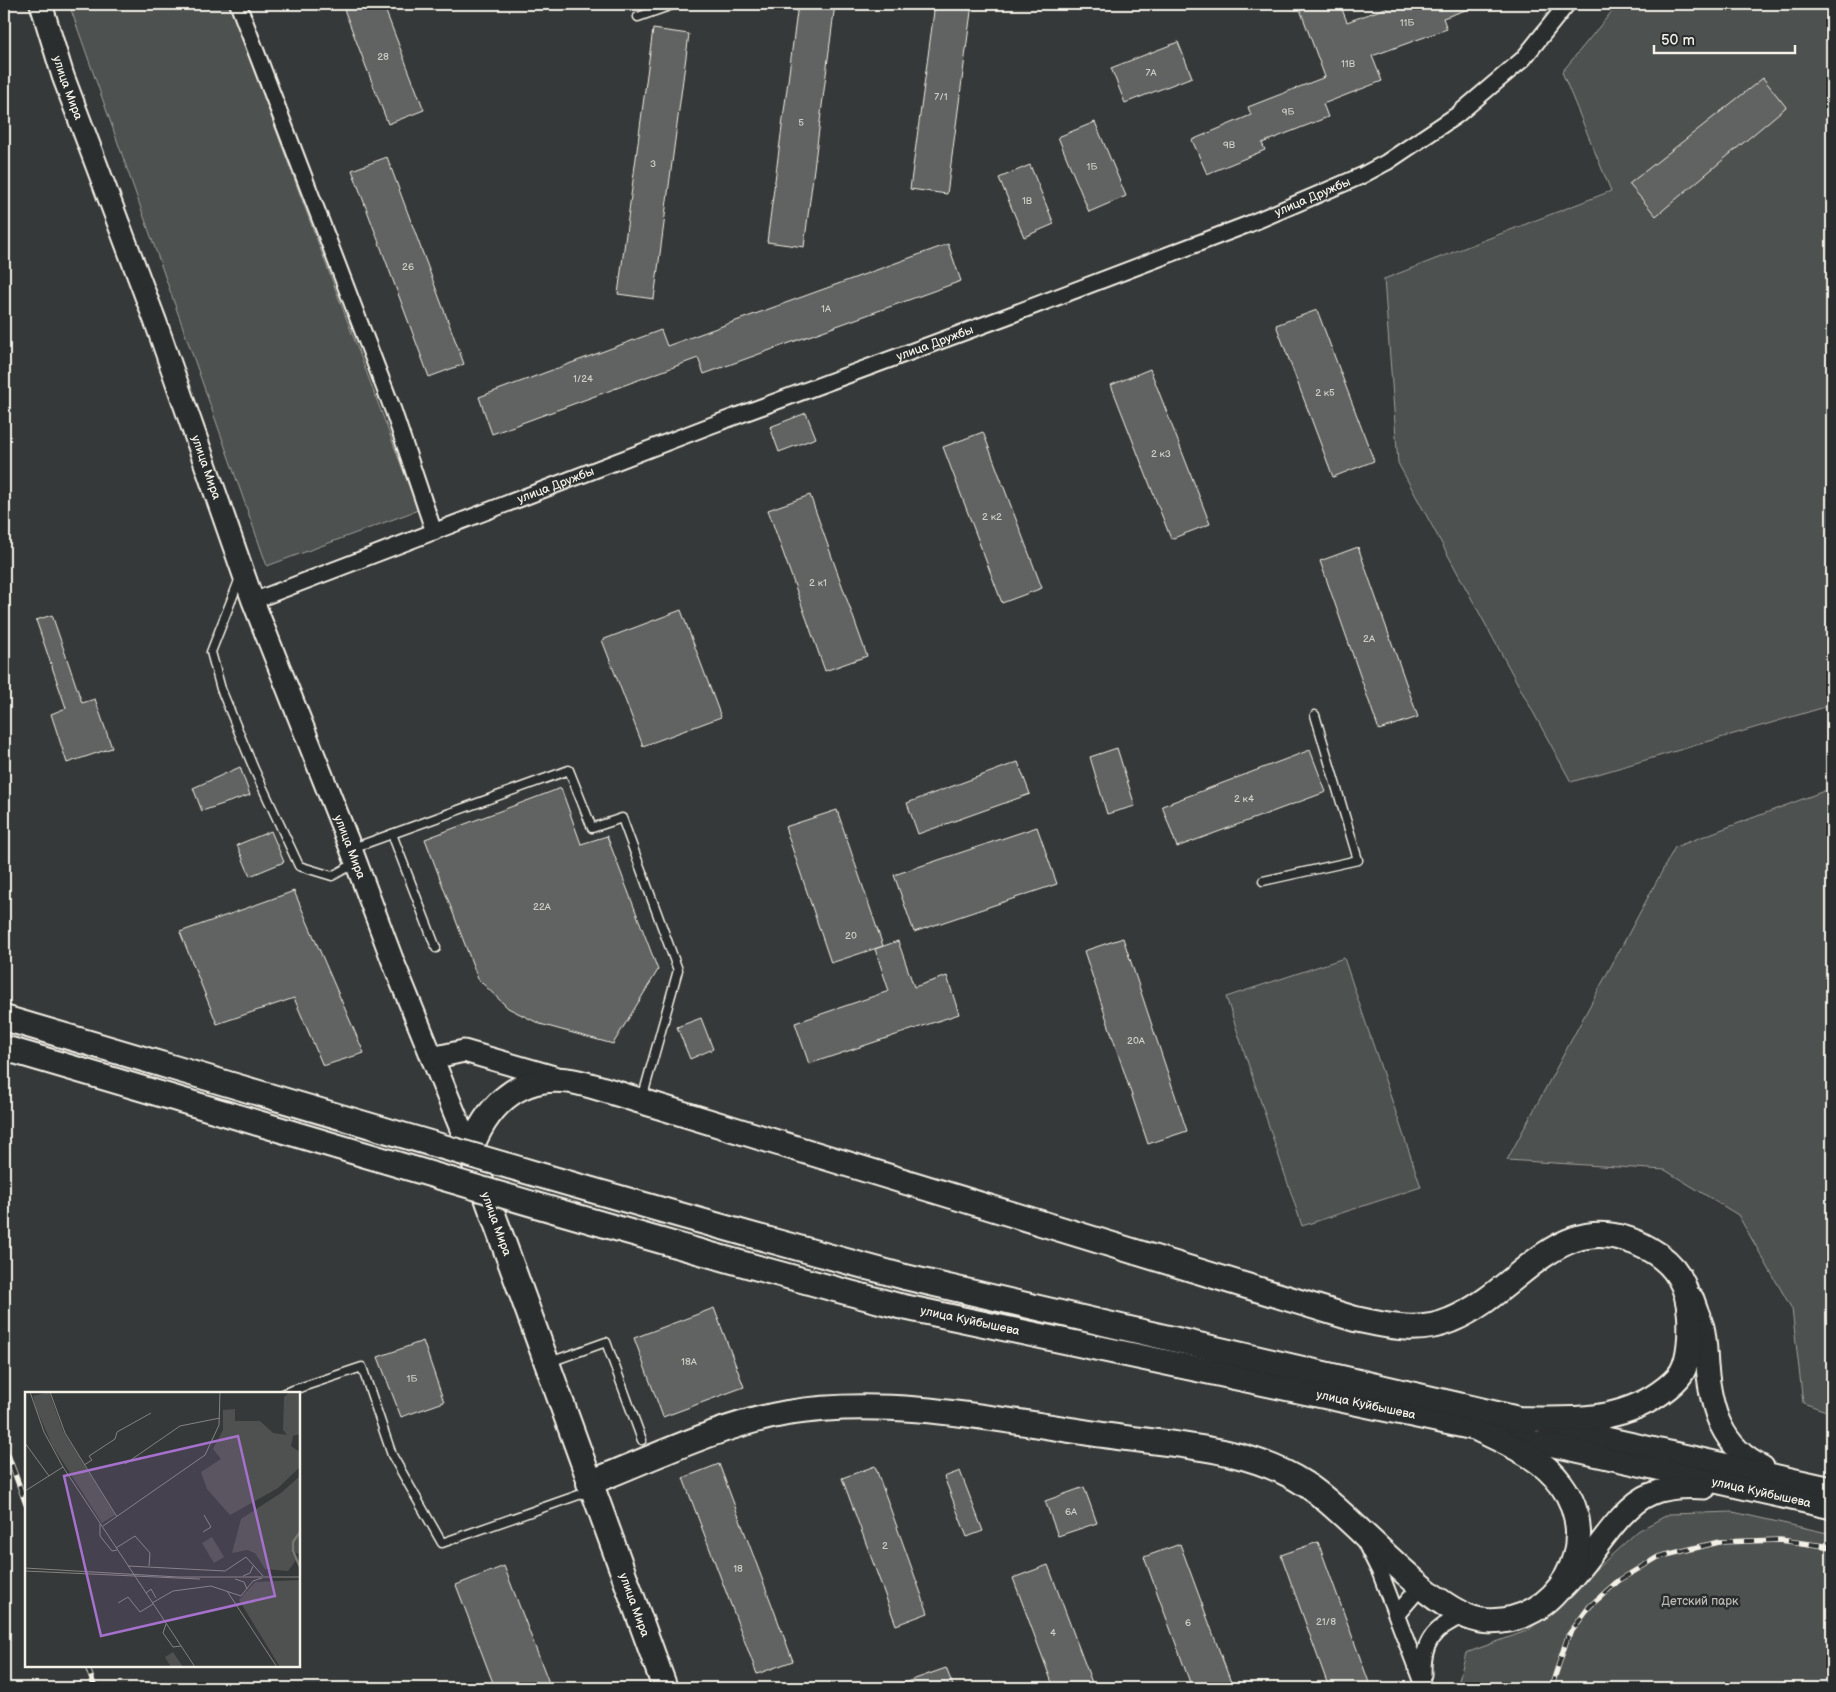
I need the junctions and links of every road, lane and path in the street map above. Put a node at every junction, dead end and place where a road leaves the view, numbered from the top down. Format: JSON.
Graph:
{"nodes":[{"id":1,"x":41,"y":4,"type":"edge"},
{"id":2,"x":238,"y":4,"type":"edge"},
{"id":3,"x":675,"y":4,"type":"edge"},
{"id":4,"x":1567,"y":4,"type":"edge"},
{"id":5,"x":638,"y":17,"type":"dead end"},
{"id":6,"x":434,"y":532,"type":"junction"},
{"id":7,"x":242,"y":571,"type":"junction"},
{"id":8,"x":253,"y":601,"type":"junction"},
{"id":9,"x":1315,"y":715,"type":"dead end"},
{"id":10,"x":392,"y":834,"type":"junction"},
{"id":11,"x":354,"y":856,"type":"junction"},
{"id":12,"x":1263,"y":881,"type":"dead end"},
{"id":13,"x":436,"y":948,"type":"dead end"},
{"id":14,"x":4,"y":1018,"type":"edge"},
{"id":15,"x":4,"y":1048,"type":"edge"},
{"id":16,"x":432,"y":1058,"type":"junction"},
{"id":17,"x":563,"y":1080,"type":"junction"},
{"id":18,"x":641,"y":1101,"type":"junction"},
{"id":19,"x":470,"y":1151,"type":"junction"},
{"id":20,"x":1680,"y":1275,"type":"junction"},
{"id":21,"x":546,"y":1363,"type":"junction"},
{"id":22,"x":287,"y":1392,"type":"edge"},
{"id":23,"x":1518,"y":1419,"type":"junction"},
{"id":24,"x":1476,"y":1428,"type":"junction"},
{"id":25,"x":642,"y":1440,"type":"dead end"},
{"id":26,"x":1786,"y":1477,"type":"junction"},
{"id":27,"x":590,"y":1487,"type":"junction"},
{"id":28,"x":1832,"y":1488,"type":"edge"},
{"id":29,"x":1747,"y":1490,"type":"junction"},
{"id":30,"x":1832,"y":1508,"type":"edge"},
{"id":31,"x":1356,"y":1525,"type":"junction"},
{"id":32,"x":1421,"y":1586,"type":"junction"},
{"id":33,"x":1554,"y":1598,"type":"junction"},
{"id":34,"x":1397,"y":1614,"type":"junction"},
{"id":35,"x":1464,"y":1615,"type":"junction"},
{"id":36,"x":1424,"y":1686,"type":"edge"},
{"id":37,"x":664,"y":1688,"type":"edge"}],
"edges":[{"from":1,"to":7,"type":"main road","name":"улица Мира"},
{"from":2,"to":6,"type":"street"},
{"from":3,"to":5,"type":"lane"},
{"from":4,"to":6,"type":"street","name":"улица Дружбы"},
{"from":6,"to":8,"type":"street","name":"улица Дружбы"},
{"from":7,"to":8,"type":"main road","name":"улица Мира"},
{"from":7,"to":11,"type":"lane"},
{"from":8,"to":11,"type":"main road","name":"улица Мира"},
{"from":9,"to":12,"type":"lane"},
{"from":10,"to":11,"type":"lane"},
{"from":10,"to":13,"type":"lane"},
{"from":10,"to":18,"type":"lane"},
{"from":11,"to":16,"type":"main road","name":"улица Мира"},
{"from":14,"to":23,"type":"main road","name":"улица Куйбышева","bridge":true},
{"from":15,"to":24,"type":"main road","name":"улица Куйбышева","bridge":true},
{"from":16,"to":17,"type":"main road"},
{"from":16,"to":19,"type":"main road","name":"улица Мира"},
{"from":17,"to":18,"type":"main road"},
{"from":17,"to":19,"type":"main road"},
{"from":18,"to":20,"type":"main road"},
{"from":19,"to":21,"type":"main road","name":"улица Мира"},
{"from":20,"to":23,"type":"main road"},
{"from":20,"to":26,"type":"main road"},
{"from":21,"to":25,"type":"lane"},
{"from":21,"to":27,"type":"main road","name":"улица Мира"},
{"from":22,"to":27,"type":"lane"},
{"from":23,"to":26,"type":"main road","name":"улица Куйбышева"},
{"from":24,"to":29,"type":"main road","name":"улица Куйбышева"},
{"from":24,"to":33,"type":"main road"},
{"from":26,"to":28,"type":"main road","name":"улица Куйбышева"},
{"from":27,"to":31,"type":"main road"},
{"from":27,"to":37,"type":"main road","name":"улица Мира"},
{"from":29,"to":30,"type":"main road","name":"улица Куйбышева"},
{"from":29,"to":33,"type":"main road"},
{"from":31,"to":32,"type":"main road"},
{"from":31,"to":34,"type":"street"},
{"from":32,"to":34,"type":"street"},
{"from":32,"to":35,"type":"main road"},
{"from":33,"to":35,"type":"main road"},
{"from":34,"to":36,"type":"street"},
{"from":35,"to":36,"type":"street"}]}
